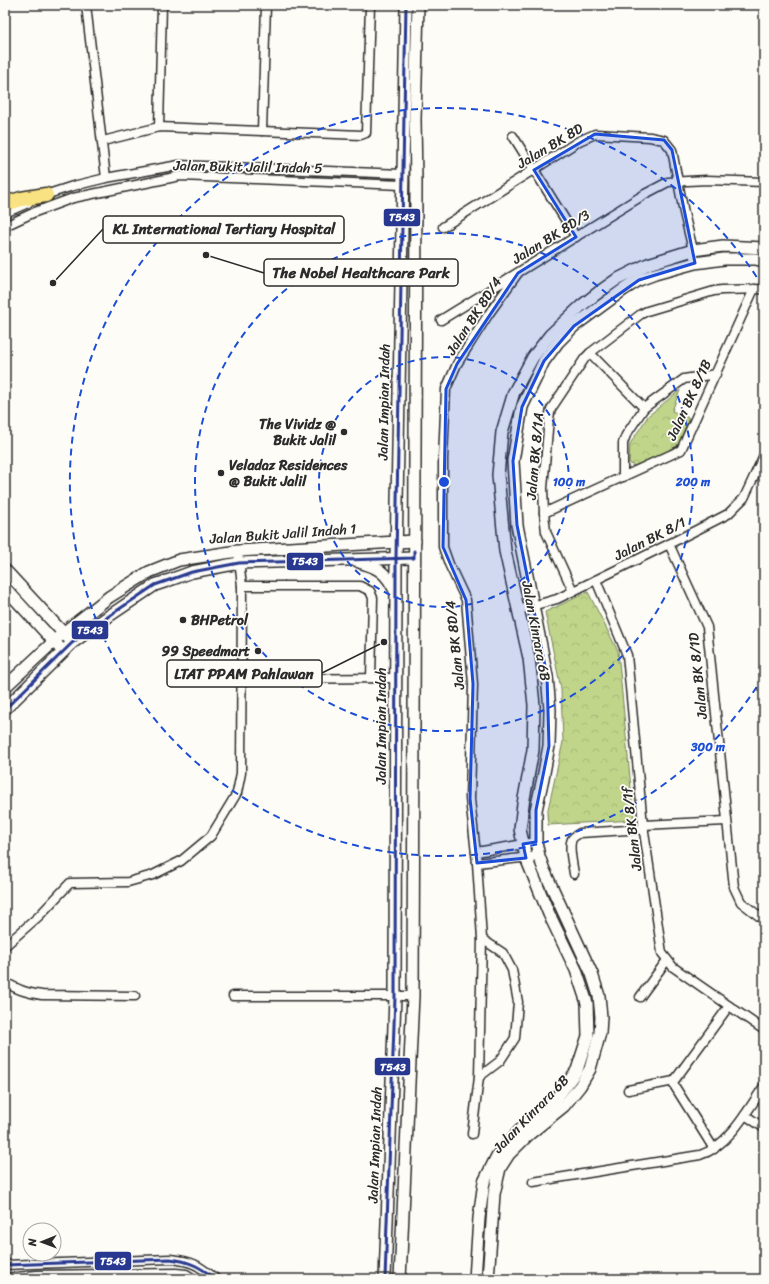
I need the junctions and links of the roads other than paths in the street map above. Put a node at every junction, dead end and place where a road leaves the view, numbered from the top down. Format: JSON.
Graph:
{"nodes":[{"id":1,"x":86,"y":5,"type":"edge"},
{"id":2,"x":162,"y":5,"type":"edge"},
{"id":3,"x":266,"y":5,"type":"edge"},
{"id":4,"x":370,"y":5,"type":"edge"},
{"id":5,"x":406,"y":5,"type":"edge"},
{"id":6,"x":418,"y":5,"type":"edge"},
{"id":7,"x":159,"y":127,"type":"junction"},
{"id":8,"x":262,"y":131,"type":"junction"},
{"id":9,"x":513,"y":136,"type":"dead end"},
{"id":10,"x":103,"y":141,"type":"junction"},
{"id":11,"x":534,"y":170,"type":"junction"},
{"id":12,"x":106,"y":178,"type":"junction"},
{"id":13,"x":402,"y":180,"type":"junction"},
{"id":14,"x":678,"y":182,"type":"junction"},
{"id":15,"x":764,"y":182,"type":"edge"},
{"id":16,"x":46,"y":195,"type":"junction"},
{"id":17,"x":5,"y":204,"type":"edge"},
{"id":18,"x":5,"y":213,"type":"edge"},
{"id":19,"x":5,"y":226,"type":"edge"},
{"id":20,"x":443,"y":227,"type":"dead end"},
{"id":21,"x":576,"y":236,"type":"junction"},
{"id":22,"x":764,"y":248,"type":"edge"},
{"id":23,"x":693,"y":250,"type":"junction"},
{"id":24,"x":764,"y":261,"type":"edge"},
{"id":25,"x":695,"y":263,"type":"junction"},
{"id":26,"x":518,"y":273,"type":"junction"},
{"id":27,"x":754,"y":289,"type":"junction"},
{"id":28,"x":764,"y":289,"type":"edge"},
{"id":29,"x":441,"y":320,"type":"dead end"},
{"id":30,"x":590,"y":353,"type":"junction"},
{"id":31,"x":716,"y":374,"type":"junction"},
{"id":32,"x":644,"y":408,"type":"junction"},
{"id":33,"x":764,"y":455,"type":"edge"},
{"id":34,"x":623,"y":476,"type":"junction"},
{"id":35,"x":544,"y":513,"type":"junction"},
{"id":36,"x":396,"y":541,"type":"junction"},
{"id":37,"x":414,"y":541,"type":"junction"},
{"id":38,"x":669,"y":544,"type":"junction"},
{"id":39,"x":238,"y":551,"type":"junction"},
{"id":40,"x":396,"y":558,"type":"junction"},
{"id":41,"x":414,"y":558,"type":"junction"},
{"id":42,"x":350,"y":559,"type":"junction"},
{"id":43,"x":240,"y":564,"type":"junction"},
{"id":44,"x":5,"y":570,"type":"edge"},
{"id":45,"x":596,"y":580,"type":"junction"},
{"id":46,"x":242,"y":586,"type":"junction"},
{"id":47,"x":5,"y":588,"type":"edge"},
{"id":48,"x":573,"y":591,"type":"junction"},
{"id":49,"x":396,"y":593,"type":"junction"},
{"id":50,"x":533,"y":606,"type":"junction"},
{"id":51,"x":518,"y":610,"type":"junction"},
{"id":52,"x":63,"y":633,"type":"junction"},
{"id":53,"x":55,"y":642,"type":"junction"},
{"id":54,"x":72,"y":643,"type":"junction"},
{"id":55,"x":63,"y":652,"type":"junction"},
{"id":56,"x":371,"y":678,"type":"junction"},
{"id":57,"x":396,"y":678,"type":"junction"},
{"id":58,"x":242,"y":679,"type":"junction"},
{"id":59,"x":5,"y":687,"type":"edge"},
{"id":60,"x":5,"y":709,"type":"edge"},
{"id":61,"x":726,"y":821,"type":"junction"},
{"id":62,"x":644,"y":827,"type":"junction"},
{"id":63,"x":536,"y":842,"type":"junction"},
{"id":64,"x":523,"y":844,"type":"junction"},
{"id":65,"x":476,"y":852,"type":"junction"},
{"id":66,"x":539,"y":856,"type":"junction"},
{"id":67,"x":526,"y":858,"type":"junction"},
{"id":68,"x":477,"y":864,"type":"junction"},
{"id":69,"x":574,"y":874,"type":"dead end"},
{"id":70,"x":764,"y":920,"type":"edge"},
{"id":71,"x":482,"y":939,"type":"junction"},
{"id":72,"x":5,"y":946,"type":"edge"},
{"id":73,"x":667,"y":960,"type":"junction"},
{"id":74,"x":5,"y":982,"type":"edge"},
{"id":75,"x":135,"y":996,"type":"dead end"},
{"id":76,"x":232,"y":996,"type":"dead end"},
{"id":77,"x":413,"y":996,"type":"junction"},
{"id":78,"x":395,"y":997,"type":"junction"},
{"id":79,"x":640,"y":997,"type":"dead end"},
{"id":80,"x":729,"y":1006,"type":"junction"},
{"id":81,"x":764,"y":1030,"type":"edge"},
{"id":82,"x":480,"y":1077,"type":"junction"},
{"id":83,"x":672,"y":1082,"type":"junction"},
{"id":84,"x":764,"y":1086,"type":"edge"},
{"id":85,"x":628,"y":1090,"type":"dead end"},
{"id":86,"x":745,"y":1116,"type":"junction"},
{"id":87,"x":764,"y":1128,"type":"edge"},
{"id":88,"x":472,"y":1134,"type":"dead end"},
{"id":89,"x":714,"y":1149,"type":"junction"},
{"id":90,"x":533,"y":1182,"type":"dead end"},
{"id":91,"x":5,"y":1265,"type":"edge"},
{"id":92,"x":5,"y":1278,"type":"edge"},
{"id":93,"x":194,"y":1279,"type":"edge"},
{"id":94,"x":216,"y":1279,"type":"edge"},
{"id":95,"x":385,"y":1279,"type":"edge"},
{"id":96,"x":400,"y":1279,"type":"edge"},
{"id":97,"x":475,"y":1279,"type":"edge"},
{"id":98,"x":488,"y":1279,"type":"edge"}],
"edges":[{"from":1,"to":10,"type":"street"},
{"from":2,"to":7,"type":"street"},
{"from":3,"to":8,"type":"street"},
{"from":4,"to":8,"type":"street"},
{"from":5,"to":13,"type":"street","name":"Jalan Impian Indah"},
{"from":6,"to":37,"type":"street"},
{"from":7,"to":8,"type":"street"},
{"from":7,"to":10,"type":"street"},
{"from":9,"to":11,"type":"street"},
{"from":10,"to":12,"type":"street"},
{"from":11,"to":14,"type":"street","name":"Jalan BK 8D"},
{"from":11,"to":20,"type":"street","name":"Jalan BK 8D"},
{"from":11,"to":21,"type":"street"},
{"from":12,"to":13,"type":"street","name":"Jalan Bukit Jalil Indah 5"},
{"from":12,"to":16,"type":"street","name":"Jalan Bukit Jalil Indah 5"},
{"from":13,"to":19,"type":"street","name":"Jalan Bukit Jalil Indah 5"},
{"from":13,"to":36,"type":"street","name":"Jalan Impian Indah"},
{"from":14,"to":15,"type":"street","name":"Jalan BK 8D/3"},
{"from":14,"to":21,"type":"street","name":"Jalan BK 8D/3"},
{"from":14,"to":23,"type":"street","name":"Jalan BK 8D"},
{"from":16,"to":17,"type":"highway"},
{"from":16,"to":18,"type":"street","name":"Jalan Bukit Jalil Indah 5"},
{"from":21,"to":26,"type":"street","name":"Jalan BK 8D/3"},
{"from":22,"to":23,"type":"street","name":"Jalan Kinrara 6B"},
{"from":23,"to":25,"type":"street"},
{"from":23,"to":51,"type":"street","name":"Jalan Kinrara 6B"},
{"from":24,"to":25,"type":"street","name":"Jalan Kinrara 6B"},
{"from":25,"to":50,"type":"street","name":"Jalan Kinrara 6B"},
{"from":26,"to":29,"type":"street","name":"Jalan BK 8D/3"},
{"from":26,"to":65,"type":"street","name":"Jalan BK 8D/4"},
{"from":27,"to":28,"type":"street","name":"Jalan BK 8/1A"},
{"from":27,"to":30,"type":"street","name":"Jalan BK 8/1A"},
{"from":27,"to":31,"type":"street","name":"Jalan BK 8/1B"},
{"from":30,"to":32,"type":"street"},
{"from":30,"to":35,"type":"street","name":"Jalan BK 8/1A"},
{"from":31,"to":32,"type":"street"},
{"from":31,"to":34,"type":"street","name":"Jalan BK 8/1B"},
{"from":32,"to":34,"type":"street"},
{"from":33,"to":38,"type":"street","name":"Jalan BK 8/1"},
{"from":34,"to":35,"type":"street","name":"Jalan BK 8/1B"},
{"from":35,"to":48,"type":"street","name":"Jalan BK 8/1A"},
{"from":36,"to":37,"type":"street","name":"Jalan Bukit Jalil Indah 1"},
{"from":36,"to":39,"type":"street","name":"Jalan Bukit Jalil Indah 1"},
{"from":36,"to":40,"type":"street","name":"Jalan Impian Indah"},
{"from":37,"to":41,"type":"street"},
{"from":38,"to":45,"type":"street","name":"Jalan BK 8/1"},
{"from":38,"to":61,"type":"street","name":"Jalan BK 8/1D"},
{"from":39,"to":43,"type":"street"},
{"from":39,"to":52,"type":"street","name":"Jalan Bukit Jalil Indah 1"},
{"from":40,"to":41,"type":"street","name":"Jalan Bukit Jalil Indah 1"},
{"from":40,"to":42,"type":"street","name":"Jalan Bukit Jalil Indah 1"},
{"from":40,"to":49,"type":"street","name":"Jalan Impian Indah"},
{"from":41,"to":77,"type":"street"},
{"from":42,"to":43,"type":"street","name":"Jalan Bukit Jalil Indah 1"},
{"from":42,"to":49,"type":"street"},
{"from":43,"to":46,"type":"street"},
{"from":43,"to":54,"type":"street","name":"Jalan Bukit Jalil Indah 1"},
{"from":44,"to":52,"type":"street"},
{"from":45,"to":48,"type":"street","name":"Jalan BK 8/1"},
{"from":45,"to":62,"type":"street","name":"Jalan BK 8/1f"},
{"from":46,"to":56,"type":"street"},
{"from":46,"to":58,"type":"street"},
{"from":47,"to":53,"type":"street"},
{"from":48,"to":50,"type":"street","name":"Jalan BK 8/1"},
{"from":49,"to":57,"type":"street","name":"Jalan Impian Indah"},
{"from":50,"to":51,"type":"street","name":"Jalan BK 8/1"},
{"from":50,"to":63,"type":"street","name":"Jalan Kinrara 6B"},
{"from":51,"to":64,"type":"street","name":"Jalan Kinrara 6B"},
{"from":52,"to":53,"type":"street","name":"Jalan Bukit Jalil Indah 1"},
{"from":52,"to":54,"type":"street"},
{"from":53,"to":55,"type":"street"},
{"from":53,"to":59,"type":"street","name":"Jalan Bukit Jalil Indah 1"},
{"from":54,"to":55,"type":"street","name":"Jalan Bukit Jalil Indah 1"},
{"from":55,"to":60,"type":"street","name":"Jalan Bukit Jalil Indah 1"},
{"from":56,"to":57,"type":"street"},
{"from":56,"to":58,"type":"street"},
{"from":57,"to":78,"type":"street","name":"Jalan Impian Indah"},
{"from":58,"to":72,"type":"street"},
{"from":61,"to":62,"type":"street"},
{"from":61,"to":70,"type":"street","name":"Jalan BK 8/1D"},
{"from":62,"to":69,"type":"street"},
{"from":62,"to":73,"type":"street","name":"Jalan BK 8/1f"},
{"from":63,"to":64,"type":"street"},
{"from":63,"to":66,"type":"street","name":"Jalan Kinrara 6B"},
{"from":64,"to":65,"type":"street"},
{"from":64,"to":67,"type":"street","name":"Jalan Kinrara 6B"},
{"from":65,"to":68,"type":"street","name":"Jalan BK 8D/4"},
{"from":66,"to":67,"type":"street"},
{"from":66,"to":98,"type":"street","name":"Jalan Kinrara 6B"},
{"from":67,"to":68,"type":"street"},
{"from":67,"to":97,"type":"street","name":"Jalan Kinrara 6B"},
{"from":68,"to":71,"type":"street","name":"Jalan BK 8D/4"},
{"from":71,"to":82,"type":"street","name":"Jalan BK 8D/4"},
{"from":71,"to":82,"type":"street"},
{"from":73,"to":79,"type":"street"},
{"from":73,"to":80,"type":"street","name":"Jalan BK 8/1f"},
{"from":74,"to":75,"type":"street"},
{"from":76,"to":78,"type":"street"},
{"from":77,"to":78,"type":"street"},
{"from":77,"to":96,"type":"street"},
{"from":78,"to":95,"type":"street","name":"Jalan Impian Indah"},
{"from":80,"to":81,"type":"street","name":"Jalan BK 8/1f"},
{"from":80,"to":83,"type":"street"},
{"from":82,"to":88,"type":"street","name":"Jalan BK 8D/4"},
{"from":83,"to":85,"type":"street"},
{"from":83,"to":89,"type":"street"},
{"from":84,"to":86,"type":"street"},
{"from":86,"to":87,"type":"street"},
{"from":86,"to":89,"type":"street"},
{"from":89,"to":90,"type":"street"},
{"from":91,"to":94,"type":"street"},
{"from":92,"to":93,"type":"street"}]}
